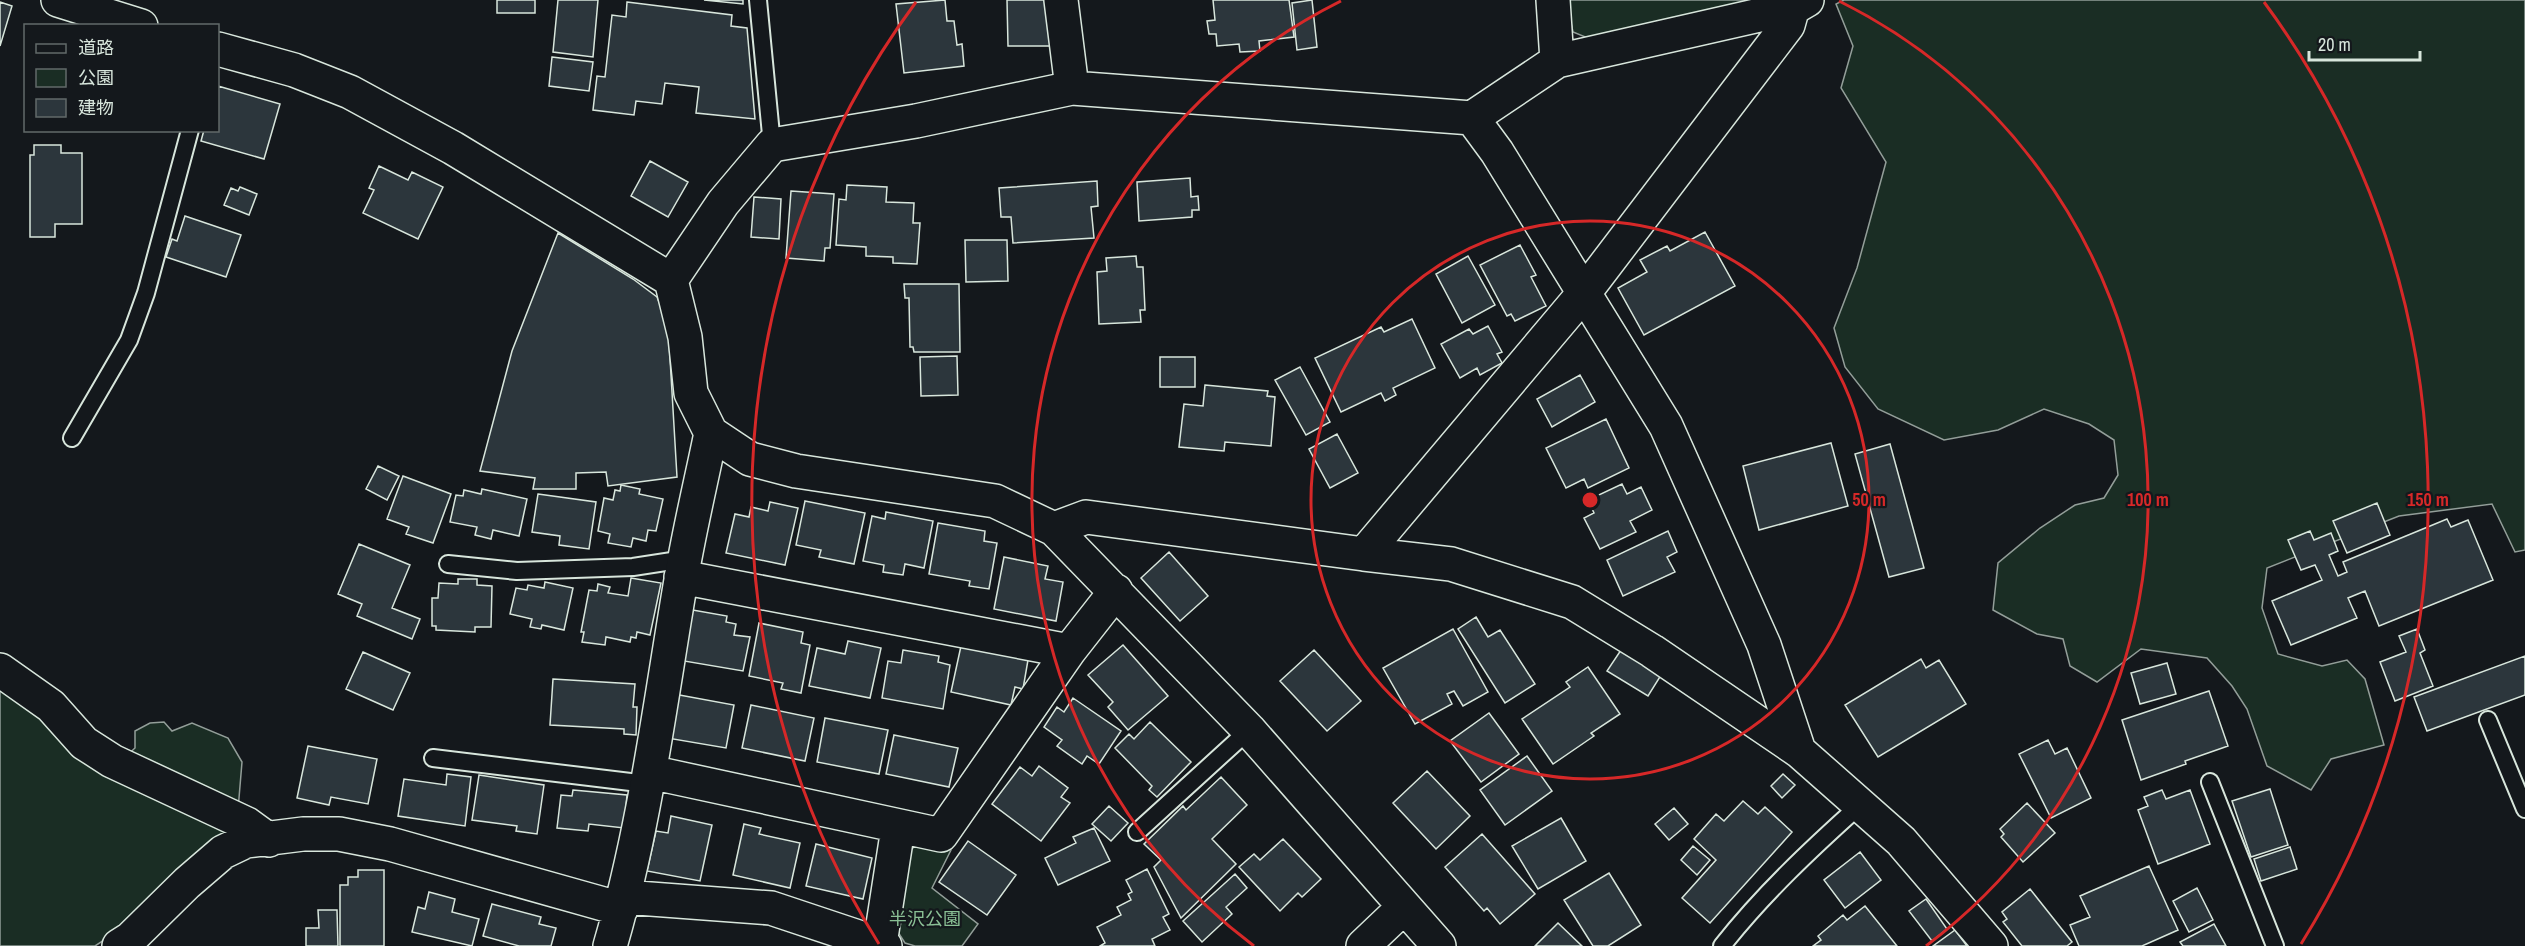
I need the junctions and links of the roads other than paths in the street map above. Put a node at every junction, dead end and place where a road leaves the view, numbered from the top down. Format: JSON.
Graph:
{"nodes":[{"id":1,"x":58,"y":0,"type":"edge"},
{"id":2,"x":150,"y":0,"type":"edge"},
{"id":3,"x":758,"y":0,"type":"edge"},
{"id":4,"x":1061,"y":0,"type":"edge"},
{"id":5,"x":1553,"y":0,"type":"edge"},
{"id":6,"x":1799,"y":2,"type":"edge"},
{"id":7,"x":135,"y":24,"type":"edge"},
{"id":8,"x":149,"y":24,"type":"edge"},
{"id":9,"x":219,"y":49,"type":"edge"},
{"id":10,"x":1557,"y":61,"type":"junction"},
{"id":11,"x":1072,"y":88,"type":"junction"},
{"id":12,"x":1472,"y":118,"type":"junction"},
{"id":13,"x":189,"y":132,"type":"edge"},
{"id":14,"x":772,"y":145,"type":"junction"},
{"id":15,"x":671,"y":280,"type":"junction"},
{"id":16,"x":1584,"y":293,"type":"junction"},
{"id":17,"x":711,"y":434,"type":"junction"},
{"id":18,"x":72,"y":438,"type":"dead end"},
{"id":19,"x":1054,"y":529,"type":"junction"},
{"id":20,"x":1364,"y":554,"type":"junction"},
{"id":21,"x":448,"y":564,"type":"dead end"},
{"id":22,"x":683,"y":568,"type":"junction"},
{"id":23,"x":1116,"y":591,"type":"junction"},
{"id":24,"x":1069,"y":651,"type":"junction"},
{"id":25,"x":0,"y":670,"type":"edge"},
{"id":26,"x":2488,"y":720,"type":"dead end"},
{"id":27,"x":1249,"y":730,"type":"junction"},
{"id":28,"x":1799,"y":751,"type":"junction"},
{"id":29,"x":433,"y":758,"type":"dead end"},
{"id":30,"x":649,"y":778,"type":"junction"},
{"id":31,"x":2210,"y":782,"type":"dead end"},
{"id":32,"x":1860,"y":805,"type":"junction"},
{"id":33,"x":2525,"y":809,"type":"edge"},
{"id":34,"x":898,"y":828,"type":"junction"},
{"id":35,"x":1137,"y":832,"type":"dead end"},
{"id":36,"x":269,"y":840,"type":"junction"},
{"id":37,"x":622,"y":903,"type":"junction"},
{"id":38,"x":1404,"y":907,"type":"junction"},
{"id":39,"x":883,"y":945,"type":"edge"},
{"id":40,"x":119,"y":946,"type":"edge"},
{"id":41,"x":610,"y":946,"type":"edge"},
{"id":42,"x":1363,"y":946,"type":"edge"},
{"id":43,"x":1439,"y":946,"type":"edge"},
{"id":44,"x":1722,"y":946,"type":"edge"},
{"id":45,"x":1991,"y":946,"type":"edge"},
{"id":46,"x":2275,"y":946,"type":"edge"}],
"edges":[{"from":1,"to":7,"type":"street"},
{"from":2,"to":8,"type":"street"},
{"from":3,"to":14,"type":"lane"},
{"from":4,"to":11,"type":"street"},
{"from":5,"to":10,"type":"street"},
{"from":6,"to":10,"type":"street"},
{"from":6,"to":16,"type":"street"},
{"from":9,"to":15,"type":"street"},
{"from":10,"to":12,"type":"street"},
{"from":11,"to":12,"type":"street"},
{"from":11,"to":14,"type":"street"},
{"from":12,"to":16,"type":"street"},
{"from":13,"to":18,"type":"lane"},
{"from":14,"to":15,"type":"street"},
{"from":15,"to":17,"type":"street"},
{"from":16,"to":20,"type":"street"},
{"from":16,"to":28,"type":"street"},
{"from":17,"to":19,"type":"street"},
{"from":17,"to":22,"type":"street"},
{"from":19,"to":20,"type":"street"},
{"from":19,"to":23,"type":"street"},
{"from":20,"to":28,"type":"street"},
{"from":21,"to":22,"type":"lane"},
{"from":22,"to":24,"type":"street"},
{"from":22,"to":30,"type":"street"},
{"from":23,"to":24,"type":"street"},
{"from":23,"to":27,"type":"street"},
{"from":24,"to":34,"type":"street"},
{"from":25,"to":36,"type":"street"},
{"from":26,"to":33,"type":"lane"},
{"from":27,"to":35,"type":"lane"},
{"from":27,"to":38,"type":"street"},
{"from":28,"to":32,"type":"street"},
{"from":29,"to":30,"type":"lane"},
{"from":30,"to":34,"type":"street"},
{"from":30,"to":37,"type":"street"},
{"from":31,"to":46,"type":"lane"},
{"from":32,"to":44,"type":"lane"},
{"from":32,"to":45,"type":"street"},
{"from":34,"to":39,"type":"street"},
{"from":36,"to":37,"type":"street"},
{"from":36,"to":40,"type":"street"},
{"from":37,"to":39,"type":"street"},
{"from":37,"to":41,"type":"street"},
{"from":38,"to":42,"type":"street"},
{"from":38,"to":43,"type":"street"}]}
